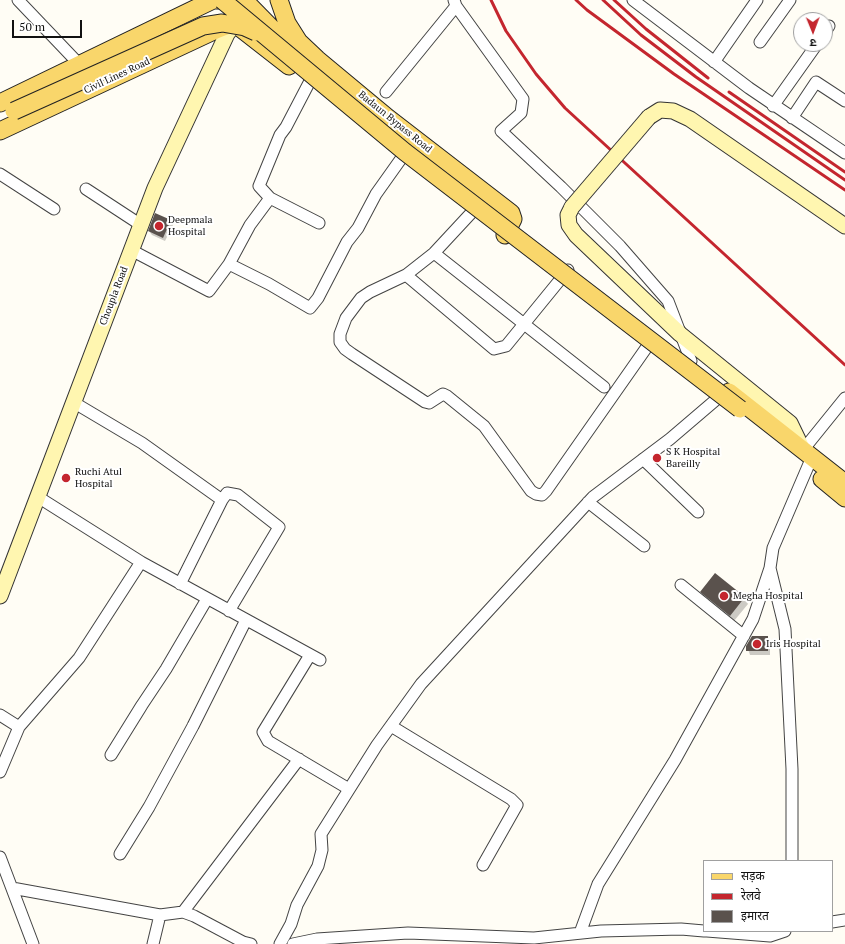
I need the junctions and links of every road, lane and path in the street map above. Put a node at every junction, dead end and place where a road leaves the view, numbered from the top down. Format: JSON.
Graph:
{"nodes":[{"id":1,"x":18,"y":0,"type":"edge"},
{"id":2,"x":213,"y":0,"type":"edge"},
{"id":3,"x":222,"y":0,"type":"edge"},
{"id":4,"x":279,"y":0,"type":"edge"},
{"id":5,"x":633,"y":0,"type":"edge"},
{"id":6,"x":757,"y":0,"type":"edge"},
{"id":7,"x":790,"y":0,"type":"edge"},
{"id":8,"x":247,"y":2,"type":"edge"},
{"id":9,"x":455,"y":3,"type":"edge"},
{"id":10,"x":234,"y":24,"type":"junction"},
{"id":11,"x":265,"y":36,"type":"junction"},
{"id":12,"x":760,"y":42,"type":"dead end"},
{"id":13,"x":811,"y":52,"type":"edge"},
{"id":14,"x":714,"y":62,"type":"junction"},
{"id":15,"x":79,"y":64,"type":"junction"},
{"id":16,"x":310,"y":81,"type":"junction"},
{"id":17,"x":386,"y":92,"type":"dead end"},
{"id":18,"x":845,"y":101,"type":"edge"},
{"id":19,"x":773,"y":106,"type":"junction"},
{"id":20,"x":4,"y":112,"type":"edge"},
{"id":21,"x":792,"y":118,"type":"junction"},
{"id":22,"x":0,"y":131,"type":"edge"},
{"id":23,"x":845,"y":153,"type":"edge"},
{"id":24,"x":403,"y":156,"type":"junction"},
{"id":25,"x":0,"y":174,"type":"edge"},
{"id":26,"x":86,"y":189,"type":"dead end"},
{"id":27,"x":270,"y":198,"type":"junction"},
{"id":28,"x":54,"y":208,"type":"dead end"},
{"id":29,"x":473,"y":211,"type":"junction"},
{"id":30,"x":319,"y":223,"type":"dead end"},
{"id":31,"x":140,"y":225,"type":"junction"},
{"id":32,"x":508,"y":225,"type":"junction"},
{"id":33,"x":845,"y":226,"type":"edge"},
{"id":34,"x":131,"y":250,"type":"junction"},
{"id":35,"x":434,"y":252,"type":"junction"},
{"id":36,"x":228,"y":264,"type":"junction"},
{"id":37,"x":565,"y":273,"type":"junction"},
{"id":38,"x":406,"y":275,"type":"junction"},
{"id":39,"x":523,"y":324,"type":"junction"},
{"id":40,"x":680,"y":334,"type":"junction"},
{"id":41,"x":649,"y":344,"type":"junction"},
{"id":42,"x":691,"y":361,"type":"junction"},
{"id":43,"x":604,"y":387,"type":"dead end"},
{"id":44,"x":718,"y":398,"type":"junction"},
{"id":45,"x":845,"y":398,"type":"edge"},
{"id":46,"x":73,"y":402,"type":"junction"},
{"id":47,"x":805,"y":458,"type":"junction"},
{"id":48,"x":643,"y":459,"type":"junction"},
{"id":49,"x":845,"y":483,"type":"edge"},
{"id":50,"x":38,"y":497,"type":"junction"},
{"id":51,"x":845,"y":498,"type":"edge"},
{"id":52,"x":222,"y":500,"type":"junction"},
{"id":53,"x":588,"y":502,"type":"junction"},
{"id":54,"x":698,"y":512,"type":"dead end"},
{"id":55,"x":644,"y":546,"type":"dead end"},
{"id":56,"x":141,"y":562,"type":"junction"},
{"id":57,"x":770,"y":568,"type":"junction"},
{"id":58,"x":180,"y":584,"type":"junction"},
{"id":59,"x":681,"y":584,"type":"dead end"},
{"id":60,"x":0,"y":596,"type":"edge"},
{"id":61,"x":206,"y":598,"type":"junction"},
{"id":62,"x":229,"y":611,"type":"junction"},
{"id":63,"x":246,"y":620,"type":"junction"},
{"id":64,"x":744,"y":636,"type":"junction"},
{"id":65,"x":0,"y":715,"type":"edge"},
{"id":66,"x":391,"y":726,"type":"junction"},
{"id":67,"x":19,"y":727,"type":"junction"},
{"id":68,"x":111,"y":755,"type":"dead end"},
{"id":69,"x":299,"y":759,"type":"junction"},
{"id":70,"x":0,"y":772,"type":"edge"},
{"id":71,"x":349,"y":789,"type":"junction"},
{"id":72,"x":120,"y":854,"type":"dead end"},
{"id":73,"x":0,"y":857,"type":"edge"},
{"id":74,"x":792,"y":860,"type":"edge"},
{"id":75,"x":484,"y":865,"type":"dead end"},
{"id":76,"x":4,"y":875,"type":"edge"},
{"id":77,"x":12,"y":888,"type":"junction"},
{"id":78,"x":183,"y":912,"type":"junction"},
{"id":79,"x":160,"y":915,"type":"junction"},
{"id":80,"x":845,"y":920,"type":"edge"},
{"id":81,"x":833,"y":922,"type":"edge"},
{"id":82,"x":703,"y":931,"type":"edge"},
{"id":83,"x":720,"y":932,"type":"edge"},
{"id":84,"x":783,"y":932,"type":"edge"},
{"id":85,"x":575,"y":937,"type":"edge"},
{"id":86,"x":33,"y":944,"type":"edge"},
{"id":87,"x":153,"y":944,"type":"edge"},
{"id":88,"x":251,"y":944,"type":"edge"},
{"id":89,"x":280,"y":944,"type":"edge"},
{"id":90,"x":293,"y":944,"type":"edge"},
{"id":91,"x":779,"y":944,"type":"edge"}],
"edges":[{"from":1,"to":15,"type":"street"},
{"from":2,"to":8,"type":"main road"},
{"from":2,"to":10,"type":"main road"},
{"from":2,"to":15,"type":"main road"},
{"from":3,"to":11,"type":"main road","bridge":true},
{"from":4,"to":32,"type":"main road","name":"Badaun Bypass Road"},
{"from":5,"to":14,"type":"street"},
{"from":6,"to":14,"type":"street"},
{"from":7,"to":12,"type":"street"},
{"from":8,"to":10,"type":"street","name":"Choupla Road"},
{"from":8,"to":32,"type":"main road"},
{"from":9,"to":17,"type":"street"},
{"from":9,"to":40,"type":"street"},
{"from":10,"to":16,"type":"main road"},
{"from":10,"to":22,"type":"main road","name":"Civil Lines Road"},
{"from":10,"to":31,"type":"street","name":"Choupla Road"},
{"from":11,"to":20,"type":"main road","bridge":true},
{"from":11,"to":47,"type":"main road","bridge":true},
{"from":13,"to":19,"type":"street"},
{"from":14,"to":19,"type":"street"},
{"from":15,"to":20,"type":"main road"},
{"from":16,"to":24,"type":"main road"},
{"from":16,"to":27,"type":"street"},
{"from":18,"to":21,"type":"street"},
{"from":19,"to":21,"type":"street"},
{"from":21,"to":23,"type":"street"},
{"from":24,"to":29,"type":"main road"},
{"from":24,"to":36,"type":"street"},
{"from":25,"to":28,"type":"street"},
{"from":26,"to":31,"type":"street"},
{"from":27,"to":30,"type":"street"},
{"from":27,"to":36,"type":"street"},
{"from":29,"to":32,"type":"main road"},
{"from":29,"to":35,"type":"street"},
{"from":31,"to":34,"type":"street","name":"Choupla Road"},
{"from":32,"to":37,"type":"main road"},
{"from":33,"to":40,"type":"street","bridge":true},
{"from":34,"to":36,"type":"street"},
{"from":34,"to":46,"type":"street","name":"Choupla Road"},
{"from":35,"to":38,"type":"street"},
{"from":35,"to":39,"type":"street"},
{"from":37,"to":39,"type":"street"},
{"from":37,"to":41,"type":"main road"},
{"from":37,"to":42,"type":"main road"},
{"from":38,"to":39,"type":"street"},
{"from":38,"to":41,"type":"street"},
{"from":39,"to":43,"type":"street"},
{"from":40,"to":42,"type":"street"},
{"from":40,"to":47,"type":"street"},
{"from":41,"to":44,"type":"main road"},
{"from":42,"to":47,"type":"main road"},
{"from":44,"to":47,"type":"main road"},
{"from":44,"to":48,"type":"street"},
{"from":45,"to":47,"type":"street"},
{"from":46,"to":50,"type":"street","name":"Choupla Road"},
{"from":46,"to":52,"type":"street"},
{"from":47,"to":49,"type":"main road"},
{"from":47,"to":51,"type":"main road"},
{"from":47,"to":57,"type":"street"},
{"from":48,"to":53,"type":"street"},
{"from":48,"to":54,"type":"street"},
{"from":50,"to":56,"type":"street"},
{"from":50,"to":60,"type":"street","name":"Choupla Road"},
{"from":52,"to":58,"type":"street"},
{"from":52,"to":62,"type":"street"},
{"from":53,"to":55,"type":"street"},
{"from":53,"to":66,"type":"street"},
{"from":56,"to":58,"type":"street"},
{"from":56,"to":67,"type":"street"},
{"from":57,"to":64,"type":"street"},
{"from":57,"to":74,"type":"street"},
{"from":58,"to":61,"type":"street"},
{"from":59,"to":64,"type":"street"},
{"from":61,"to":62,"type":"street"},
{"from":61,"to":68,"type":"street"},
{"from":62,"to":63,"type":"street"},
{"from":63,"to":69,"type":"street"},
{"from":63,"to":72,"type":"street"},
{"from":64,"to":85,"type":"street"},
{"from":65,"to":67,"type":"street"},
{"from":66,"to":71,"type":"street"},
{"from":66,"to":75,"type":"street"},
{"from":67,"to":70,"type":"street"},
{"from":69,"to":71,"type":"street"},
{"from":69,"to":78,"type":"street"},
{"from":71,"to":89,"type":"street"},
{"from":73,"to":76,"type":"street"},
{"from":76,"to":77,"type":"street"},
{"from":77,"to":79,"type":"street"},
{"from":77,"to":86,"type":"street"},
{"from":78,"to":79,"type":"street"},
{"from":78,"to":88,"type":"street"},
{"from":79,"to":87,"type":"street"},
{"from":80,"to":81,"type":"street"},
{"from":82,"to":85,"type":"street"},
{"from":83,"to":84,"type":"street"},
{"from":84,"to":91,"type":"street"},
{"from":85,"to":90,"type":"street"}]}
